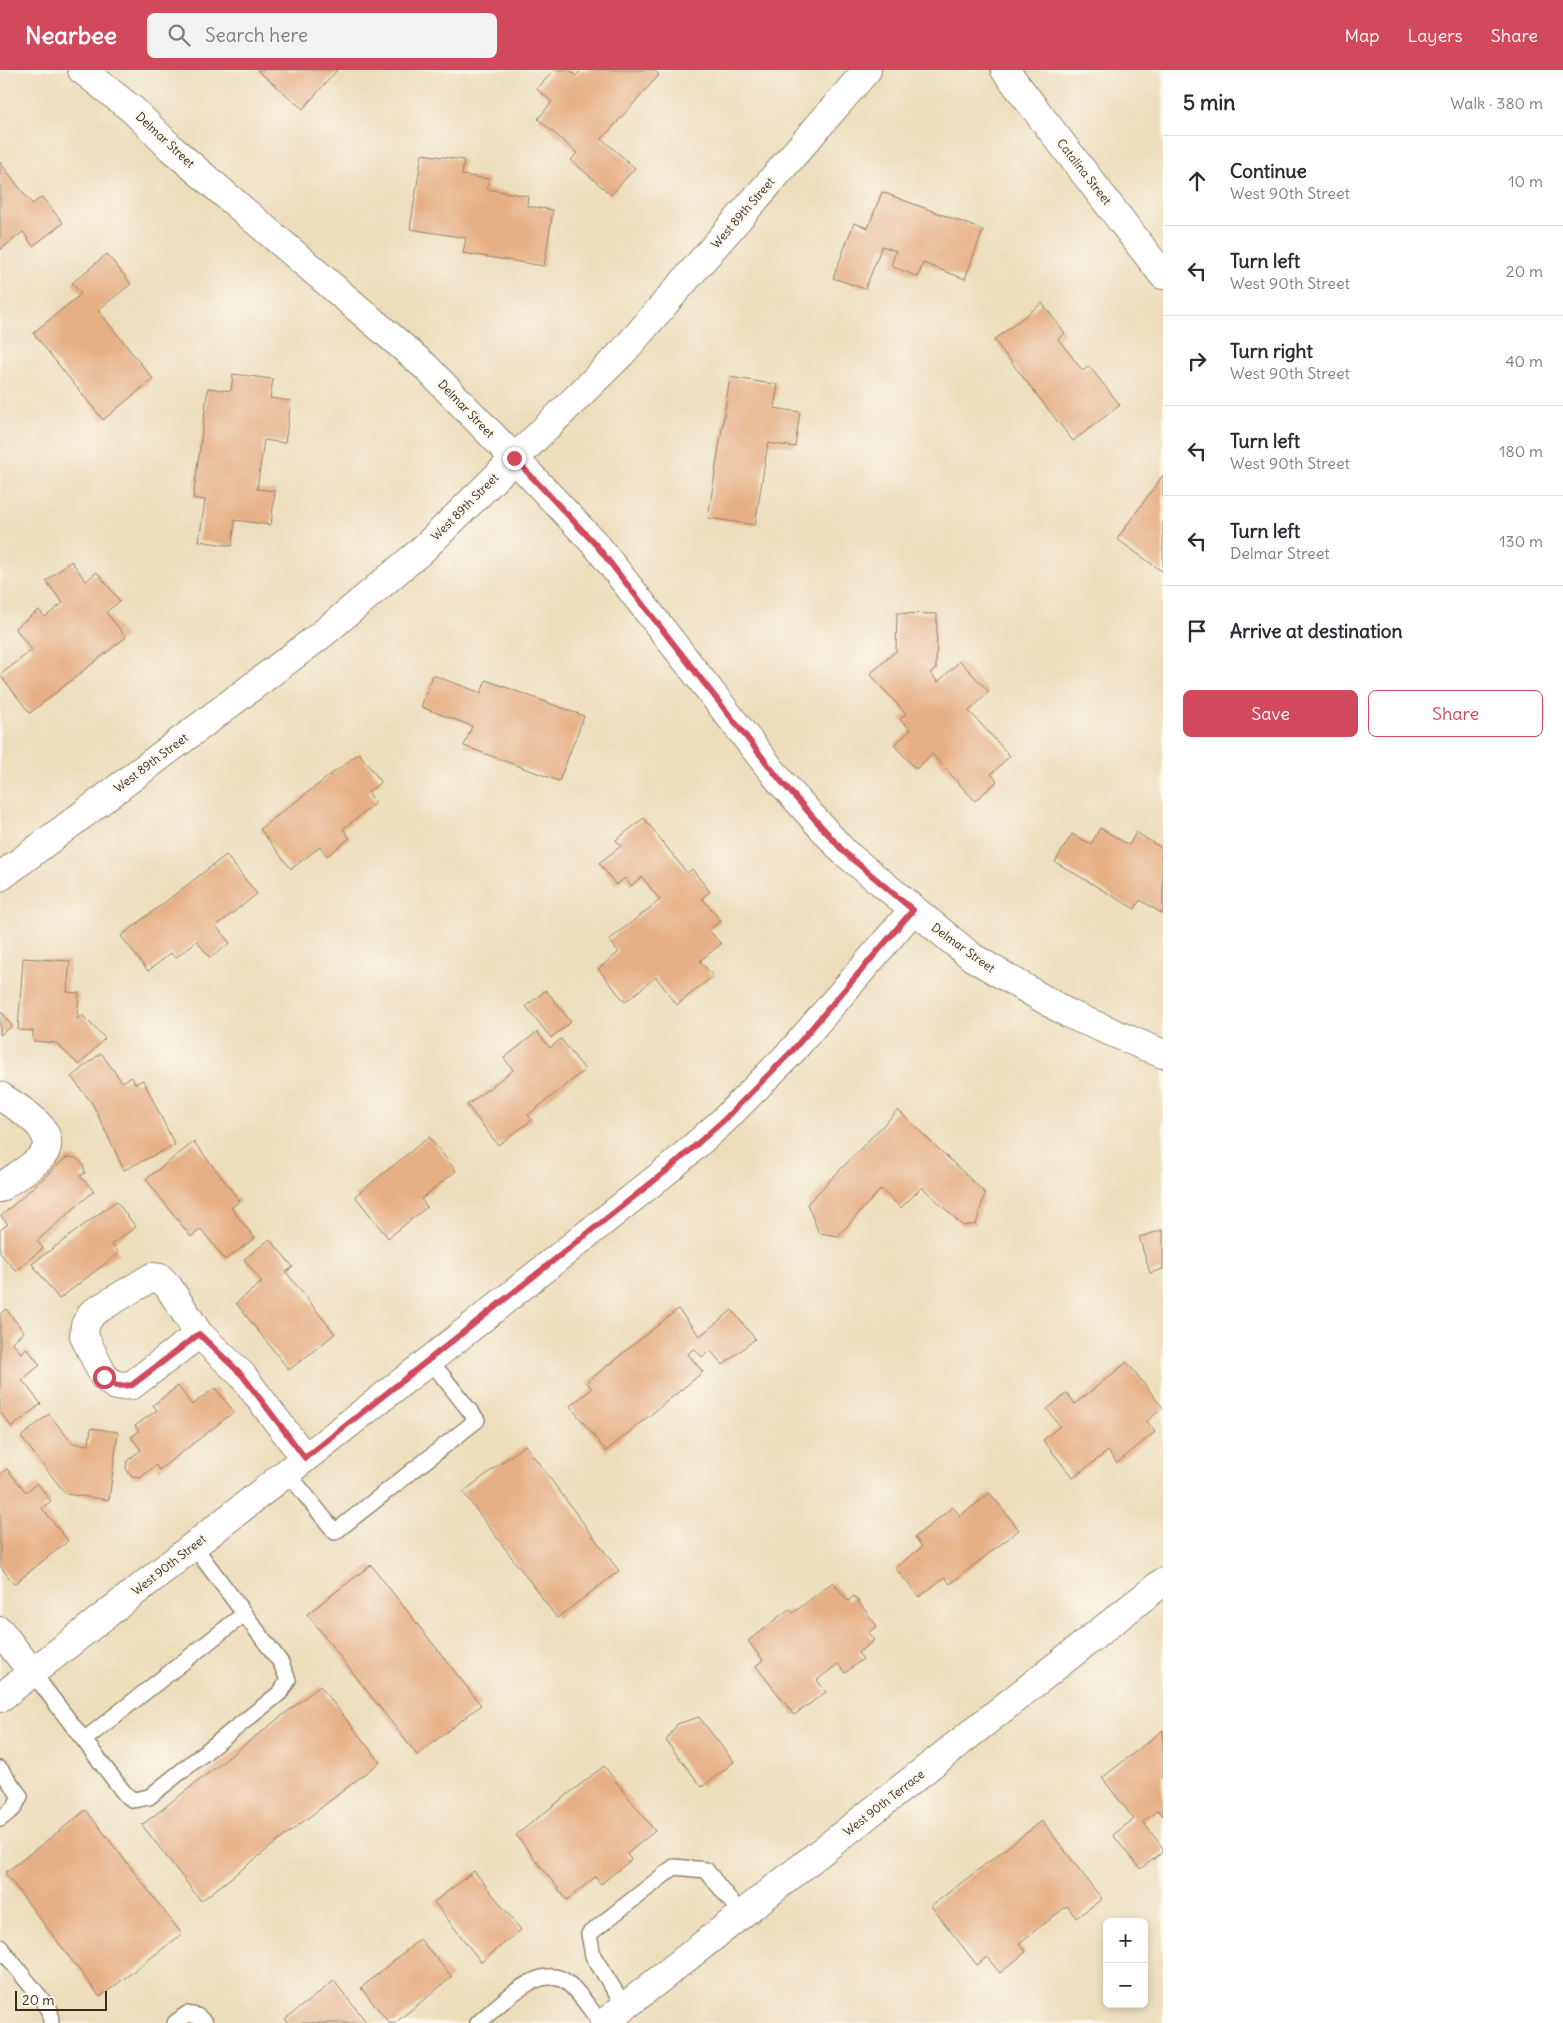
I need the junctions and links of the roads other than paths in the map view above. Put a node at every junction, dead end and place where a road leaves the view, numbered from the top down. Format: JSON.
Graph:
{"nodes":[{"id":1,"x":82,"y":70,"type":"edge"},
{"id":2,"x":866,"y":70,"type":"edge"},
{"id":3,"x":1006,"y":70,"type":"edge"},
{"id":4,"x":1163,"y":275,"type":"edge"},
{"id":5,"x":514,"y":458,"type":"junction"},
{"id":6,"x":0,"y":877,"type":"edge"},
{"id":7,"x":913,"y":910,"type":"junction"},
{"id":8,"x":1163,"y":1054,"type":"edge"},
{"id":9,"x":0,"y":1096,"type":"edge"},
{"id":10,"x":0,"y":1188,"type":"edge"},
{"id":11,"x":199,"y":1334,"type":"dead end"},
{"id":12,"x":430,"y":1360,"type":"junction"},
{"id":13,"x":296,"y":1465,"type":"junction"},
{"id":14,"x":193,"y":1545,"type":"junction"},
{"id":15,"x":1163,"y":1582,"type":"edge"},
{"id":16,"x":244,"y":1614,"type":"junction"},
{"id":17,"x":0,"y":1631,"type":"edge"},
{"id":18,"x":32,"y":1672,"type":"junction"},
{"id":19,"x":0,"y":1698,"type":"edge"},
{"id":20,"x":84,"y":1740,"type":"junction"},
{"id":21,"x":0,"y":1769,"type":"edge"},
{"id":22,"x":0,"y":1819,"type":"edge"},
{"id":23,"x":742,"y":1915,"type":"junction"},
{"id":24,"x":0,"y":1947,"type":"edge"},
{"id":25,"x":610,"y":2018,"type":"edge"},
{"id":26,"x":52,"y":2023,"type":"edge"},
{"id":27,"x":175,"y":2023,"type":"edge"},
{"id":28,"x":205,"y":2023,"type":"edge"},
{"id":29,"x":478,"y":2023,"type":"edge"}],
"edges":[{"from":1,"to":5,"type":"street","name":"Delmar Street"},
{"from":2,"to":5,"type":"street","name":"West 89th Street"},
{"from":3,"to":4,"type":"street","name":"Catalina Street"},
{"from":5,"to":6,"type":"street","name":"West 89th Street"},
{"from":5,"to":7,"type":"street","name":"Delmar Street"},
{"from":7,"to":8,"type":"street","name":"Delmar Street"},
{"from":7,"to":12,"type":"street","name":"West 90th Street"},
{"from":9,"to":10,"type":"street"},
{"from":11,"to":13,"type":"street"},
{"from":12,"to":13,"type":"street","name":"West 90th Street"},
{"from":12,"to":13,"type":"lane"},
{"from":13,"to":14,"type":"street","name":"West 90th Street"},
{"from":14,"to":16,"type":"lane"},
{"from":14,"to":18,"type":"street","name":"West 90th Street"},
{"from":15,"to":23,"type":"street","name":"West 90th Terrace"},
{"from":16,"to":20,"type":"lane"},
{"from":16,"to":20,"type":"lane"},
{"from":17,"to":18,"type":"street"},
{"from":18,"to":19,"type":"street","name":"West 90th Street"},
{"from":18,"to":20,"type":"lane"},
{"from":21,"to":22,"type":"lane"},
{"from":23,"to":25,"type":"street","name":"West 90th Terrace"},
{"from":23,"to":25,"type":"lane"},
{"from":24,"to":26,"type":"lane"},
{"from":25,"to":29,"type":"lane"},
{"from":27,"to":28,"type":"lane"}]}
